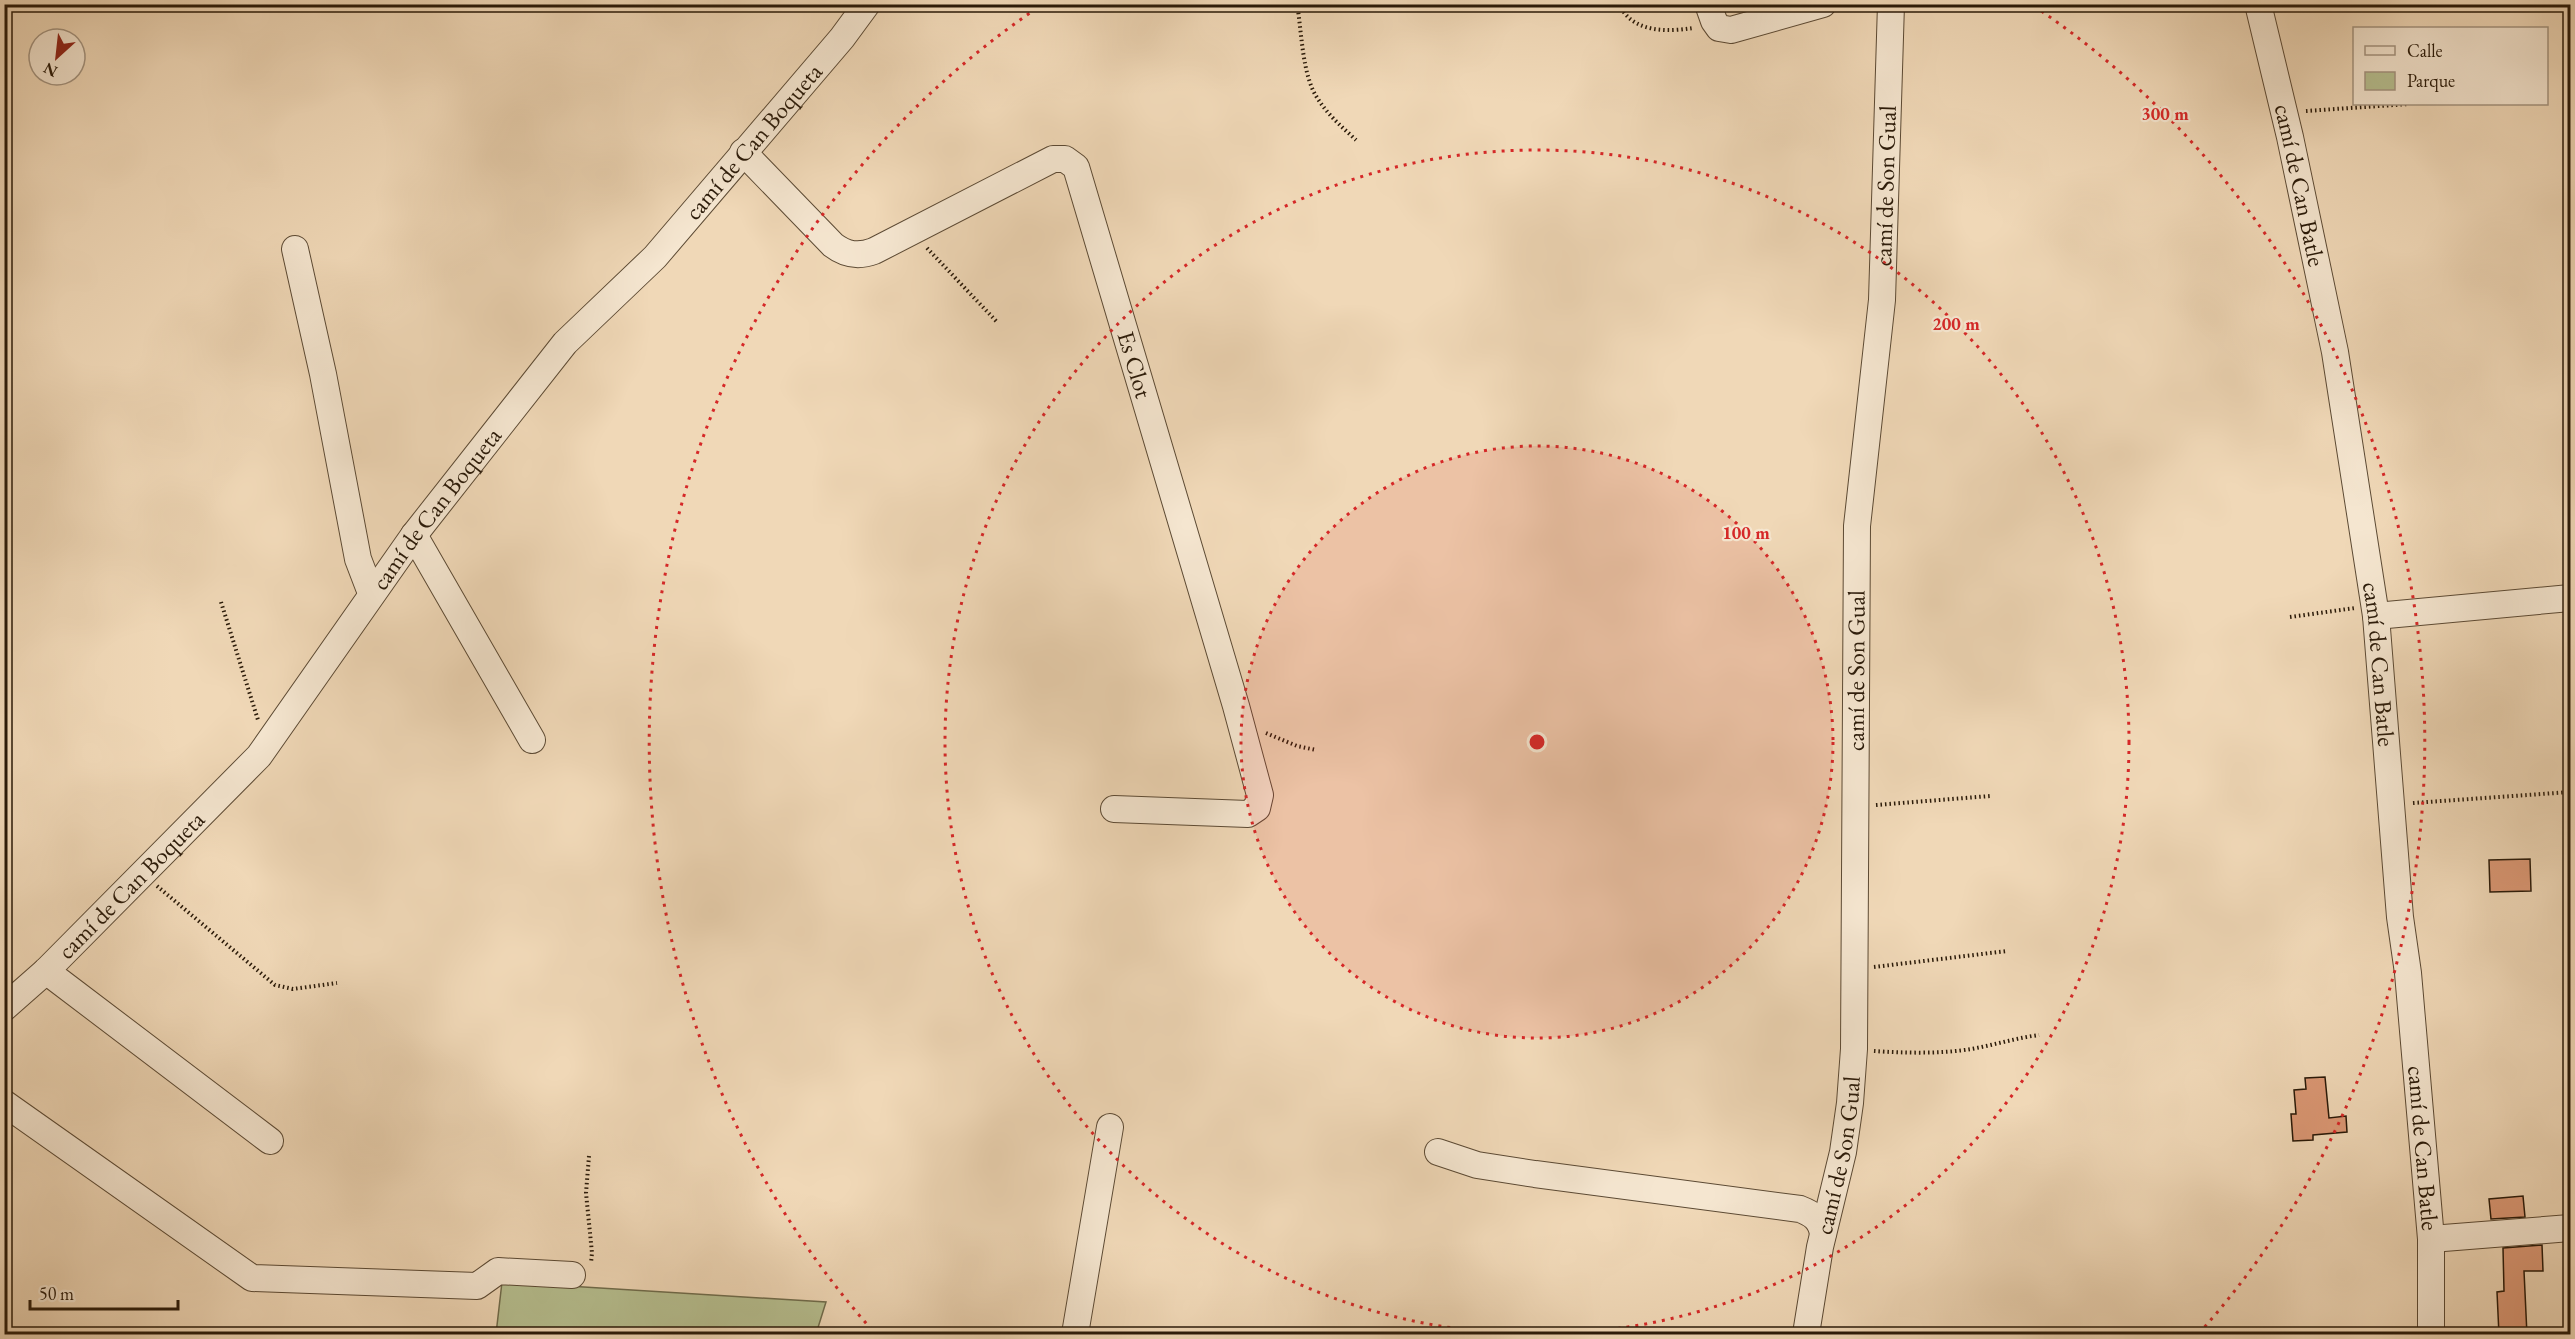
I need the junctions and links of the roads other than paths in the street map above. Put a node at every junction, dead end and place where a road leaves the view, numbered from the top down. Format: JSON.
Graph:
{"nodes":[{"id":1,"x":867,"y":4,"type":"edge"},
{"id":2,"x":1823,"y":4,"type":"edge"},
{"id":3,"x":1891,"y":4,"type":"edge"},
{"id":4,"x":2258,"y":4,"type":"edge"},
{"id":5,"x":1711,"y":13,"type":"edge"},
{"id":6,"x":743,"y":152,"type":"junction"},
{"id":7,"x":295,"y":249,"type":"dead end"},
{"id":8,"x":414,"y":535,"type":"junction"},
{"id":9,"x":371,"y":593,"type":"junction"},
{"id":10,"x":2571,"y":598,"type":"edge"},
{"id":11,"x":2376,"y":612,"type":"junction"},
{"id":12,"x":532,"y":740,"type":"dead end"},
{"id":13,"x":1114,"y":809,"type":"dead end"},
{"id":14,"x":45,"y":971,"type":"junction"},
{"id":15,"x":4,"y":1008,"type":"edge"},
{"id":16,"x":4,"y":1103,"type":"edge"},
{"id":17,"x":1110,"y":1127,"type":"dead end"},
{"id":18,"x":270,"y":1141,"type":"dead end"},
{"id":19,"x":1438,"y":1152,"type":"dead end"},
{"id":20,"x":2571,"y":1228,"type":"edge"},
{"id":21,"x":1823,"y":1233,"type":"junction"},
{"id":22,"x":2431,"y":1239,"type":"junction"},
{"id":23,"x":572,"y":1275,"type":"road end"},
{"id":24,"x":1075,"y":1335,"type":"edge"},
{"id":25,"x":1806,"y":1335,"type":"edge"},
{"id":26,"x":2431,"y":1335,"type":"edge"}],
"edges":[{"from":1,"to":6,"type":"street","name":"camí de Can Boqueta"},
{"from":2,"to":5,"type":"street"},
{"from":3,"to":21,"type":"street","name":"camí de Son Gual"},
{"from":4,"to":11,"type":"street","name":"camí de Can Batle"},
{"from":6,"to":8,"type":"street","name":"camí de Can Boqueta"},
{"from":6,"to":13,"type":"street","name":"Es Clot"},
{"from":7,"to":9,"type":"street"},
{"from":8,"to":9,"type":"street","name":"camí de Can Boqueta"},
{"from":8,"to":12,"type":"street"},
{"from":9,"to":14,"type":"street","name":"camí de Can Boqueta"},
{"from":10,"to":11,"type":"street"},
{"from":11,"to":22,"type":"street","name":"camí de Can Batle"},
{"from":14,"to":15,"type":"street","name":"camí de Can Boqueta"},
{"from":14,"to":18,"type":"street"},
{"from":16,"to":23,"type":"street"},
{"from":17,"to":24,"type":"street"},
{"from":19,"to":21,"type":"street"},
{"from":20,"to":22,"type":"street"},
{"from":21,"to":25,"type":"street","name":"camí de Son Gual"},
{"from":22,"to":26,"type":"street","name":"camí de Can Batle"}]}
